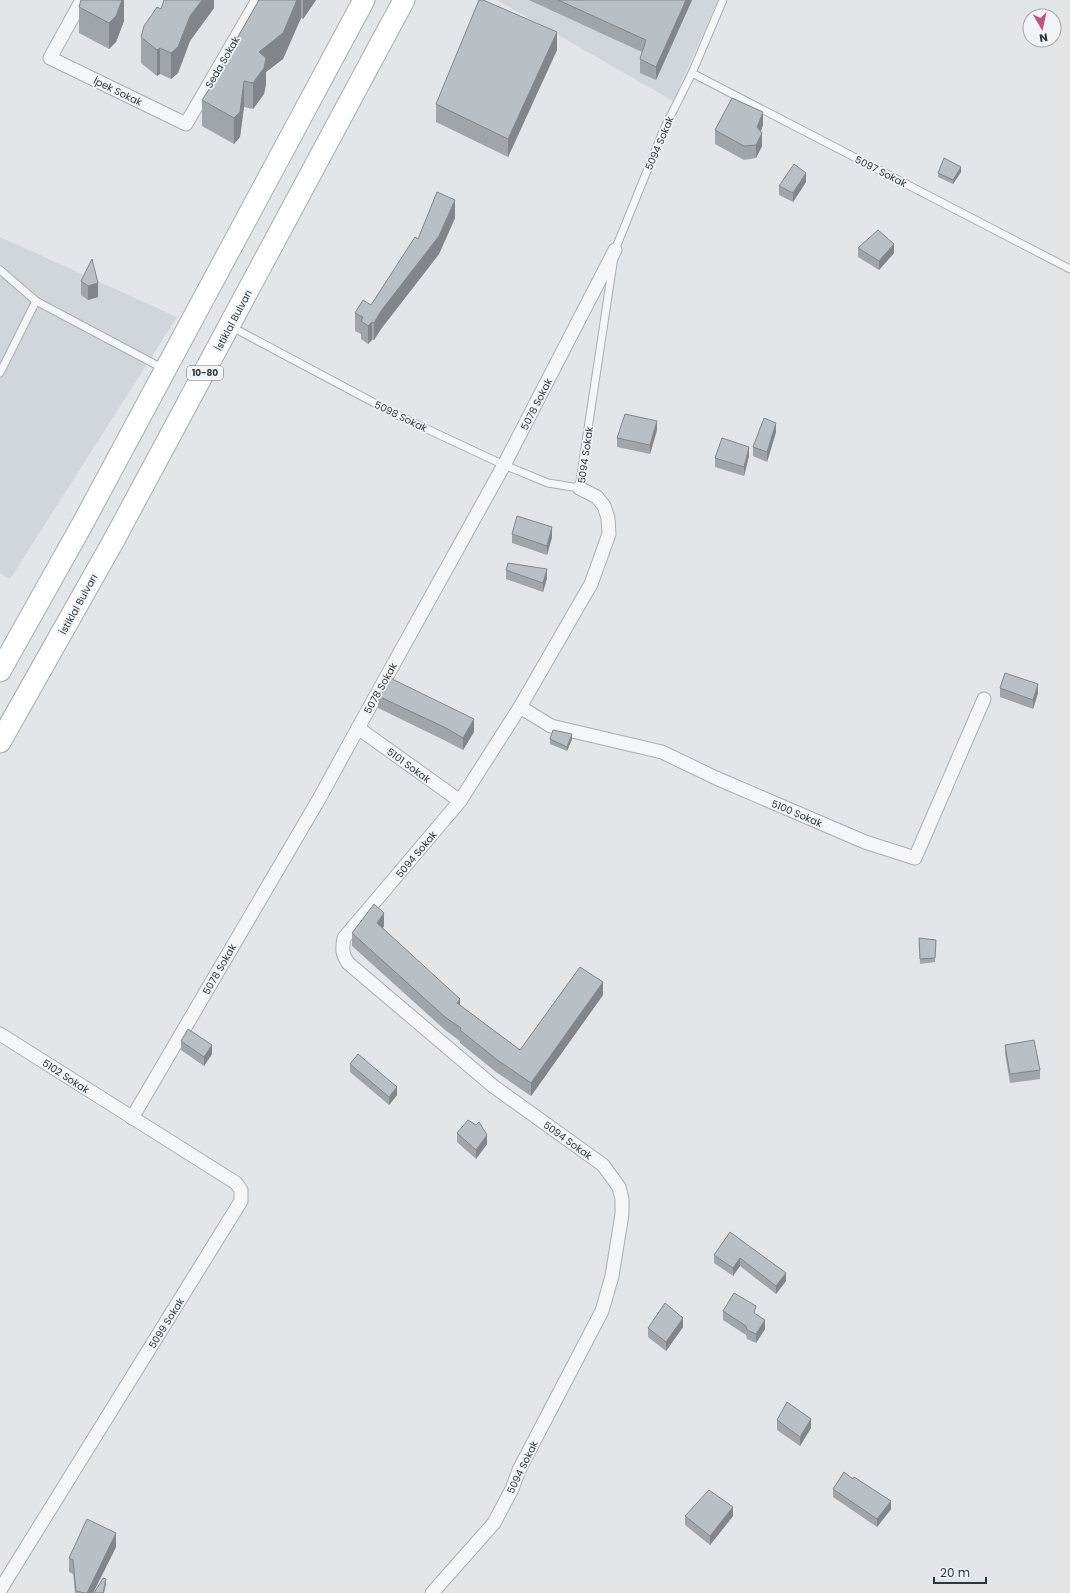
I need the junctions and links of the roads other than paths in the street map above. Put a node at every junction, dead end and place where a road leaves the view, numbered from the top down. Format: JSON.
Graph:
{"nodes":[{"id":1,"x":82,"y":0,"type":"edge"},
{"id":2,"x":258,"y":0,"type":"edge"},
{"id":3,"x":364,"y":0,"type":"edge"},
{"id":4,"x":404,"y":0,"type":"edge"},
{"id":5,"x":723,"y":0,"type":"edge"},
{"id":6,"x":692,"y":73,"type":"junction"},
{"id":7,"x":186,"y":124,"type":"joint"},
{"id":8,"x":615,"y":250,"type":"junction"},
{"id":9,"x":1070,"y":269,"type":"edge"},
{"id":10,"x":0,"y":270,"type":"edge"},
{"id":11,"x":36,"y":301,"type":"junction"},
{"id":12,"x":230,"y":326,"type":"junction"},
{"id":13,"x":166,"y":370,"type":"junction"},
{"id":14,"x":0,"y":373,"type":"edge"},
{"id":15,"x":504,"y":465,"type":"junction"},
{"id":16,"x":579,"y":488,"type":"junction"},
{"id":17,"x":0,"y":671,"type":"edge"},
{"id":18,"x":984,"y":699,"type":"dead end"},
{"id":19,"x":520,"y":707,"type":"junction"},
{"id":20,"x":358,"y":728,"type":"junction"},
{"id":21,"x":0,"y":742,"type":"edge"},
{"id":22,"x":460,"y":801,"type":"junction"},
{"id":23,"x":0,"y":1034,"type":"edge"},
{"id":24,"x":132,"y":1118,"type":"junction"},
{"id":25,"x":0,"y":1590,"type":"edge"},
{"id":26,"x":432,"y":1593,"type":"edge"}],
"edges":[{"from":1,"to":7,"type":"street","name":"İpek Sokak"},
{"from":2,"to":7,"type":"street","name":"Seda Sokak"},
{"from":3,"to":13,"type":"main road"},
{"from":4,"to":12,"type":"main road","name":"İstiklal Bulvarı","number":"10-80"},
{"from":5,"to":6,"type":"lane","name":"5094 Sokak"},
{"from":6,"to":8,"type":"lane","name":"5094 Sokak"},
{"from":6,"to":9,"type":"lane","name":"5097 Sokak"},
{"from":8,"to":15,"type":"street","name":"5078 Sokak"},
{"from":8,"to":16,"type":"lane","name":"5094 Sokak"},
{"from":10,"to":11,"type":"lane"},
{"from":11,"to":13,"type":"lane"},
{"from":11,"to":14,"type":"lane"},
{"from":12,"to":15,"type":"lane","name":"5098 Sokak"},
{"from":12,"to":21,"type":"main road","name":"İstiklal Bulvarı","number":"10-80"},
{"from":13,"to":17,"type":"main road"},
{"from":15,"to":16,"type":"lane","name":"5098 Sokak"},
{"from":15,"to":20,"type":"street","name":"5078 Sokak"},
{"from":16,"to":19,"type":"street","name":"5094 Sokak"},
{"from":18,"to":19,"type":"street","name":"5100 Sokak"},
{"from":19,"to":22,"type":"street","name":"5094 Sokak"},
{"from":20,"to":22,"type":"street","name":"5101 Sokak"},
{"from":20,"to":24,"type":"street","name":"5078 Sokak"},
{"from":22,"to":26,"type":"street","name":"5094 Sokak"},
{"from":23,"to":24,"type":"street","name":"5102 Sokak"},
{"from":24,"to":25,"type":"street","name":"5099 Sokak"}]}
